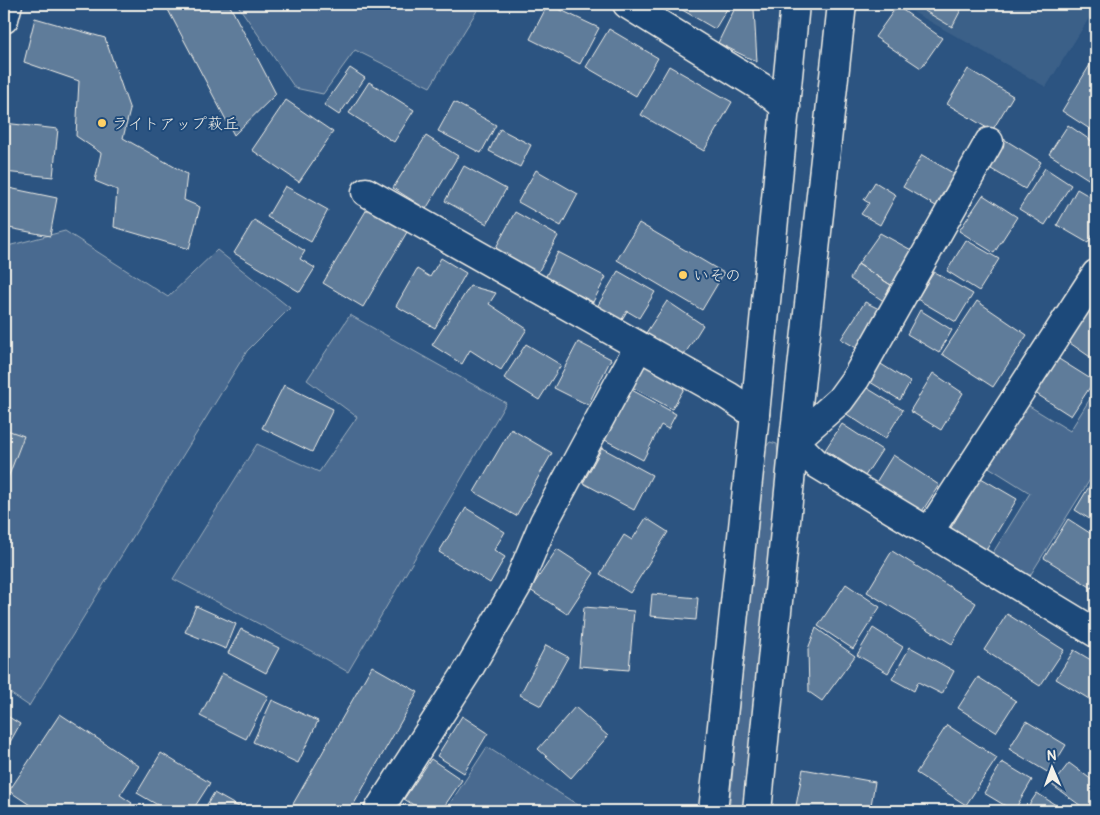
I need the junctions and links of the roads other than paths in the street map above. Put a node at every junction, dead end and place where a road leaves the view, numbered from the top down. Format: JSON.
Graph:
{"nodes":[{"id":1,"x":8,"y":4,"type":"edge"},
{"id":2,"x":627,"y":4,"type":"edge"},
{"id":3,"x":795,"y":4,"type":"edge"},
{"id":4,"x":842,"y":4,"type":"edge"},
{"id":5,"x":4,"y":19,"type":"edge"},
{"id":6,"x":786,"y":107,"type":"junction"},
{"id":7,"x":989,"y":142,"type":"dead end"},
{"id":8,"x":366,"y":192,"type":"dead end"},
{"id":9,"x":1096,"y":274,"type":"edge"},
{"id":10,"x":639,"y":346,"type":"junction"},
{"id":11,"x":755,"y":414,"type":"junction"},
{"id":12,"x":794,"y":441,"type":"junction"},
{"id":13,"x":930,"y":532,"type":"junction"},
{"id":14,"x":1096,"y":633,"type":"edge"},
{"id":15,"x":378,"y":811,"type":"edge"},
{"id":16,"x":713,"y":811,"type":"edge"},
{"id":17,"x":757,"y":811,"type":"edge"}],
"edges":[{"from":1,"to":5,"type":"street"},
{"from":2,"to":6,"type":"street"},
{"from":3,"to":6,"type":"street"},
{"from":4,"to":12,"type":"street"},
{"from":6,"to":11,"type":"street"},
{"from":7,"to":12,"type":"street"},
{"from":8,"to":10,"type":"street"},
{"from":9,"to":13,"type":"street"},
{"from":10,"to":11,"type":"street"},
{"from":10,"to":15,"type":"street"},
{"from":11,"to":16,"type":"street"},
{"from":12,"to":13,"type":"street"},
{"from":12,"to":17,"type":"street"},
{"from":13,"to":14,"type":"street"}]}
